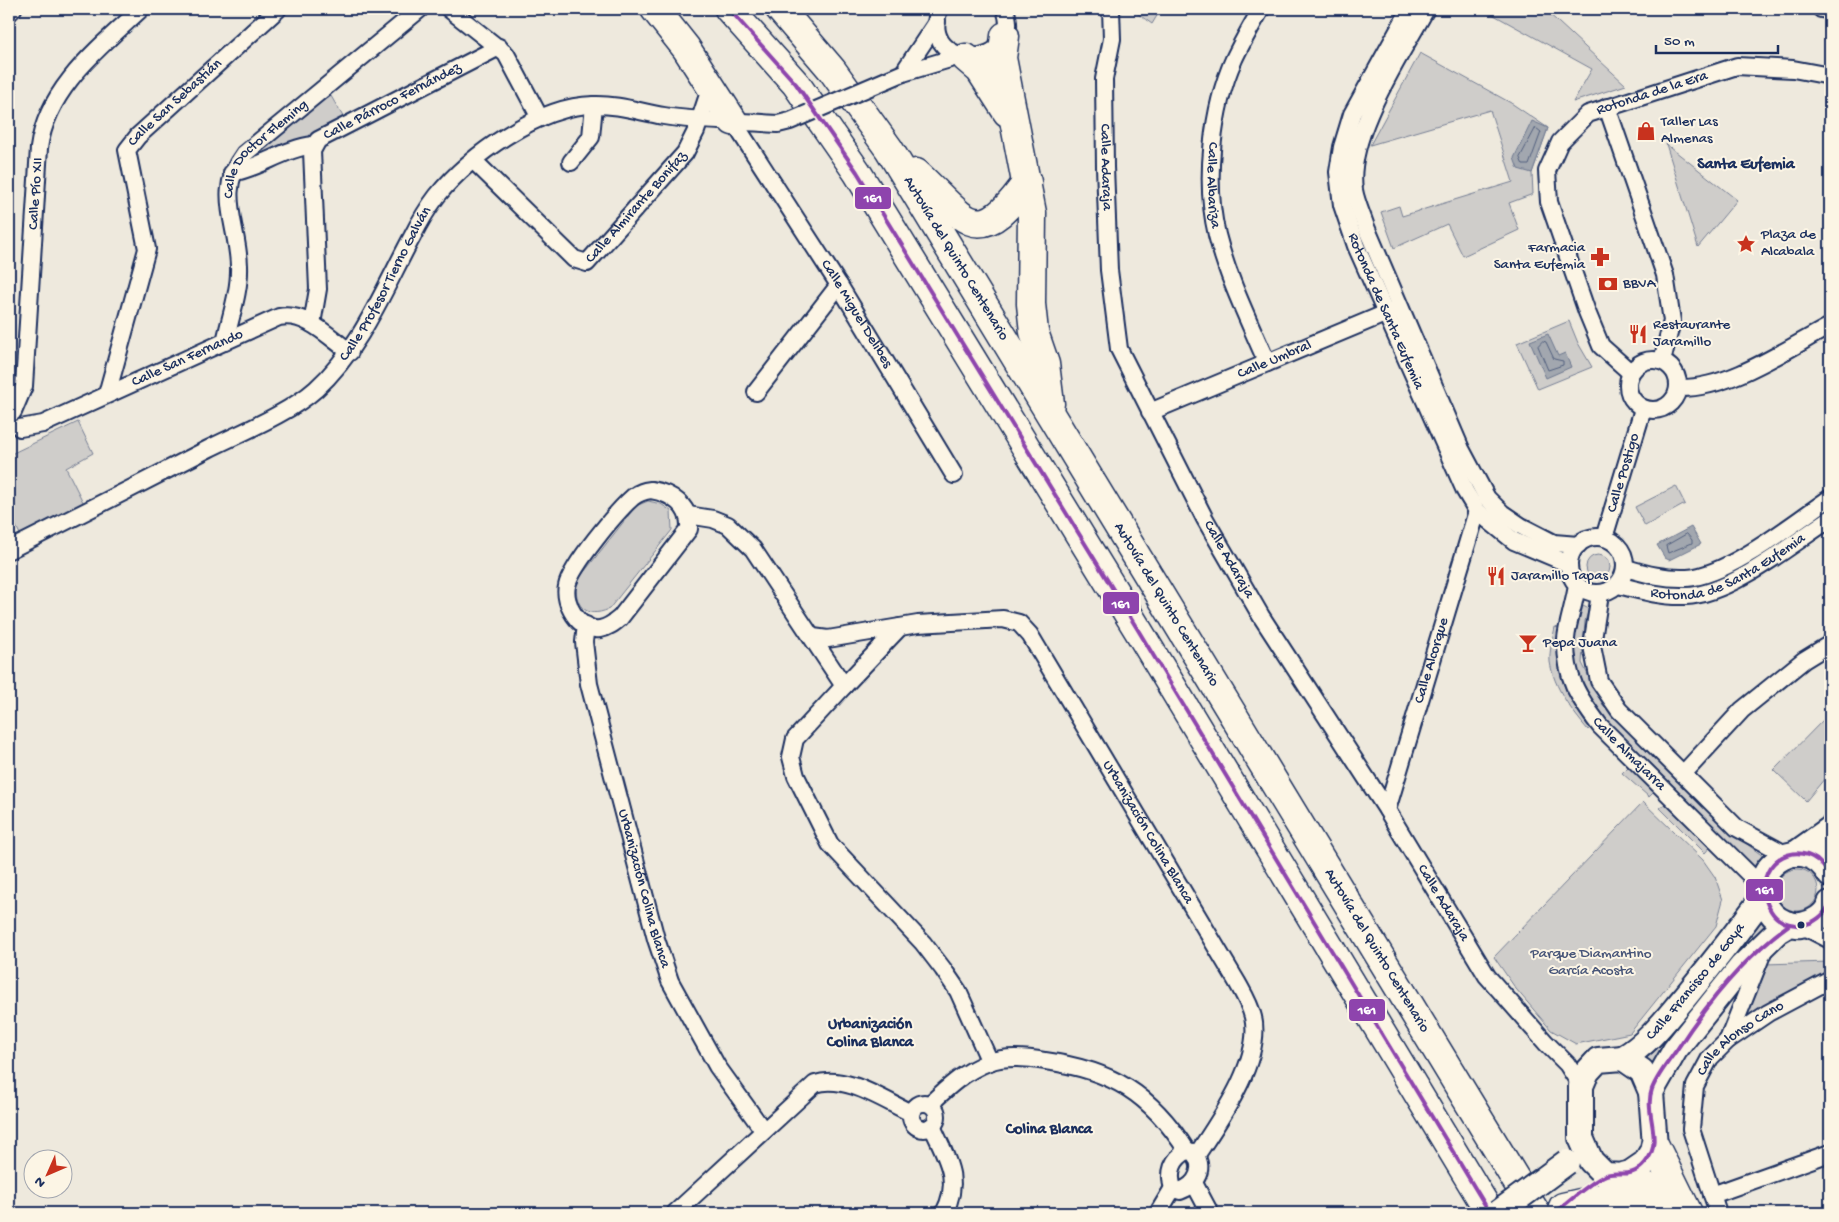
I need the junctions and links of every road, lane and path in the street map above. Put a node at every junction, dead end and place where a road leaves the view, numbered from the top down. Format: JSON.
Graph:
{"nodes":[{"id":1,"x":13,"y":9,"type":"edge"},
{"id":2,"x":142,"y":9,"type":"edge"},
{"id":3,"x":278,"y":9,"type":"edge"},
{"id":4,"x":420,"y":9,"type":"edge"},
{"id":5,"x":450,"y":9,"type":"edge"},
{"id":6,"x":655,"y":9,"type":"edge"},
{"id":7,"x":729,"y":9,"type":"edge"},
{"id":8,"x":780,"y":9,"type":"edge"},
{"id":9,"x":1005,"y":9,"type":"edge"},
{"id":10,"x":1111,"y":9,"type":"edge"},
{"id":11,"x":1261,"y":9,"type":"edge"},
{"id":12,"x":1410,"y":9,"type":"edge"},
{"id":13,"x":1426,"y":9,"type":"edge"},
{"id":14,"x":1821,"y":9,"type":"edge"},
{"id":15,"x":1830,"y":10,"type":"edge"},
{"id":16,"x":9,"y":13,"type":"edge"},
{"id":17,"x":938,"y":16,"type":"edge"},
{"id":18,"x":1005,"y":36,"type":"junction"},
{"id":19,"x":499,"y":47,"type":"junction"},
{"id":20,"x":963,"y":57,"type":"junction"},
{"id":21,"x":903,"y":73,"type":"junction"},
{"id":22,"x":1830,"y":76,"type":"edge"},
{"id":23,"x":711,"y":86,"type":"junction"},
{"id":24,"x":594,"y":105,"type":"junction"},
{"id":25,"x":1607,"y":107,"type":"junction"},
{"id":26,"x":540,"y":118,"type":"junction"},
{"id":27,"x":699,"y":120,"type":"junction"},
{"id":28,"x":734,"y":121,"type":"junction"},
{"id":29,"x":1014,"y":122,"type":"junction"},
{"id":30,"x":778,"y":124,"type":"junction"},
{"id":31,"x":314,"y":145,"type":"junction"},
{"id":32,"x":889,"y":149,"type":"junction"},
{"id":33,"x":754,"y":153,"type":"junction"},
{"id":34,"x":474,"y":161,"type":"junction"},
{"id":35,"x":571,"y":162,"type":"dead end"},
{"id":36,"x":232,"y":173,"type":"junction"},
{"id":37,"x":1027,"y":182,"type":"junction"},
{"id":38,"x":839,"y":285,"type":"junction"},
{"id":39,"x":1393,"y":310,"type":"junction"},
{"id":40,"x":312,"y":324,"type":"junction"},
{"id":41,"x":1830,"y":326,"type":"edge"},
{"id":42,"x":225,"y":342,"type":"junction"},
{"id":43,"x":350,"y":352,"type":"junction"},
{"id":44,"x":1662,"y":361,"type":"junction"},
{"id":45,"x":1267,"y":363,"type":"junction"},
{"id":46,"x":1630,"y":372,"type":"junction"},
{"id":47,"x":1678,"y":388,"type":"junction"},
{"id":48,"x":756,"y":392,"type":"dead end"},
{"id":49,"x":107,"y":394,"type":"junction"},
{"id":50,"x":1643,"y":410,"type":"junction"},
{"id":51,"x":11,"y":412,"type":"edge"},
{"id":52,"x":1150,"y":412,"type":"junction"},
{"id":53,"x":1051,"y":414,"type":"junction"},
{"id":54,"x":14,"y":433,"type":"edge"},
{"id":55,"x":954,"y":476,"type":"dead end"},
{"id":56,"x":1830,"y":498,"type":"edge"},
{"id":57,"x":1477,"y":512,"type":"junction"},
{"id":58,"x":688,"y":514,"type":"junction"},
{"id":59,"x":1830,"y":519,"type":"edge"},
{"id":60,"x":1604,"y":538,"type":"junction"},
{"id":61,"x":1578,"y":545,"type":"junction"},
{"id":62,"x":9,"y":550,"type":"edge"},
{"id":63,"x":1569,"y":564,"type":"junction"},
{"id":64,"x":1626,"y":568,"type":"junction"},
{"id":65,"x":1577,"y":585,"type":"junction"},
{"id":66,"x":1618,"y":585,"type":"junction"},
{"id":67,"x":1600,"y":594,"type":"junction"},
{"id":68,"x":586,"y":626,"type":"junction"},
{"id":69,"x":900,"y":627,"type":"junction"},
{"id":70,"x":813,"y":636,"type":"junction"},
{"id":71,"x":1830,"y":644,"type":"edge"},
{"id":72,"x":844,"y":686,"type":"junction"},
{"id":73,"x":1683,"y":774,"type":"junction"},
{"id":74,"x":1387,"y":810,"type":"junction"},
{"id":75,"x":1830,"y":829,"type":"edge"},
{"id":76,"x":1791,"y":854,"type":"junction"},
{"id":77,"x":1830,"y":875,"type":"edge"},
{"id":78,"x":1762,"y":894,"type":"junction"},
{"id":79,"x":1830,"y":903,"type":"edge"},
{"id":80,"x":1796,"y":924,"type":"junction"},
{"id":81,"x":1830,"y":940,"type":"edge"},
{"id":82,"x":1766,"y":943,"type":"junction"},
{"id":83,"x":1830,"y":980,"type":"edge"},
{"id":84,"x":1728,"y":1040,"type":"junction"},
{"id":85,"x":1546,"y":1043,"type":"junction"},
{"id":86,"x":1623,"y":1058,"type":"junction"},
{"id":87,"x":1598,"y":1060,"type":"junction"},
{"id":88,"x":990,"y":1062,"type":"junction"},
{"id":89,"x":1581,"y":1086,"type":"junction"},
{"id":90,"x":1651,"y":1092,"type":"junction"},
{"id":91,"x":930,"y":1104,"type":"junction"},
{"id":92,"x":911,"y":1113,"type":"junction"},
{"id":93,"x":932,"y":1126,"type":"junction"},
{"id":94,"x":763,"y":1130,"type":"junction"},
{"id":95,"x":1582,"y":1138,"type":"junction"},
{"id":96,"x":1655,"y":1146,"type":"junction"},
{"id":97,"x":1830,"y":1153,"type":"edge"},
{"id":98,"x":1191,"y":1154,"type":"junction"},
{"id":99,"x":1615,"y":1176,"type":"junction"},
{"id":100,"x":1194,"y":1183,"type":"junction"},
{"id":101,"x":1173,"y":1188,"type":"junction"},
{"id":102,"x":1712,"y":1195,"type":"junction"},
{"id":103,"x":1559,"y":1210,"type":"edge"},
{"id":104,"x":675,"y":1213,"type":"edge"},
{"id":105,"x":944,"y":1213,"type":"edge"},
{"id":106,"x":1158,"y":1213,"type":"edge"},
{"id":107,"x":1210,"y":1213,"type":"edge"},
{"id":108,"x":1490,"y":1213,"type":"edge"},
{"id":109,"x":1498,"y":1213,"type":"edge"},
{"id":110,"x":1536,"y":1213,"type":"edge"},
{"id":111,"x":1673,"y":1213,"type":"edge"},
{"id":112,"x":1678,"y":1213,"type":"edge"},
{"id":113,"x":1688,"y":1213,"type":"edge"},
{"id":114,"x":1718,"y":1213,"type":"edge"}],
"edges":[{"from":1,"to":16,"type":"street"},
{"from":2,"to":51,"type":"street","name":"Calle Pío XII"},
{"from":3,"to":49,"type":"street","name":"Calle San Sebastián"},
{"from":4,"to":36,"type":"street","name":"Calle Doctor Fleming"},
{"from":5,"to":19,"type":"street"},
{"from":6,"to":23,"type":"highway"},
{"from":7,"to":108,"type":"highway"},
{"from":8,"to":32,"type":"highway","name":"Autovía del Quinto Centenario"},
{"from":9,"to":18,"type":"street"},
{"from":10,"to":52,"type":"street","name":"Calle Adaraja"},
{"from":11,"to":45,"type":"street","name":"Calle Albariza"},
{"from":12,"to":39,"type":"street","name":"Rotonda de Santa Eufemia"},
{"from":13,"to":39,"type":"street","name":"Rotonda de Santa Eufemia"},
{"from":14,"to":15,"type":"street"},
{"from":17,"to":20,"type":"street"},
{"from":17,"to":21,"type":"street"},
{"from":18,"to":20,"type":"street"},
{"from":18,"to":29,"type":"highway"},
{"from":19,"to":26,"type":"street"},
{"from":19,"to":31,"type":"street","name":"Calle Párroco Fernández"},
{"from":20,"to":21,"type":"street"},
{"from":20,"to":29,"type":"highway"},
{"from":21,"to":30,"type":"street","bridge":true},
{"from":22,"to":25,"type":"street","name":"Rotonda de la Era"},
{"from":23,"to":27,"type":"street"},
{"from":23,"to":28,"type":"highway"},
{"from":24,"to":26,"type":"street","name":"Calle Profesor Tierno Galván"},
{"from":24,"to":27,"type":"street","name":"Calle Profesor Tierno Galván"},
{"from":24,"to":35,"type":"street"},
{"from":25,"to":44,"type":"street"},
{"from":25,"to":46,"type":"street","name":"Rotonda de la Era"},
{"from":26,"to":34,"type":"street","name":"Calle Profesor Tierno Galván"},
{"from":27,"to":28,"type":"street","name":"Calle Profesor Tierno Galván"},
{"from":27,"to":34,"type":"street","name":"Calle Almirante Bonifaz"},
{"from":28,"to":30,"type":"street","name":"Calle Profesor Tierno Galván"},
{"from":28,"to":33,"type":"street","name":"Calle Miguel Delibes"},
{"from":29,"to":37,"type":"highway"},
{"from":30,"to":33,"type":"street"},
{"from":31,"to":36,"type":"street"},
{"from":31,"to":40,"type":"street","name":"Calle Párroco Fernández"},
{"from":32,"to":37,"type":"highway"},
{"from":32,"to":53,"type":"highway","name":"Autovía del Quinto Centenario"},
{"from":33,"to":38,"type":"street","name":"Calle Miguel Delibes"},
{"from":34,"to":43,"type":"street","name":"Calle Profesor Tierno Galván"},
{"from":36,"to":42,"type":"street","name":"Calle Doctor Fleming"},
{"from":37,"to":53,"type":"highway"},
{"from":38,"to":48,"type":"street"},
{"from":38,"to":55,"type":"street","name":"Calle Miguel Delibes"},
{"from":39,"to":45,"type":"street","name":"Calle Umbral"},
{"from":39,"to":57,"type":"street","name":"Rotonda de Santa Eufemia"},
{"from":39,"to":61,"type":"street","name":"Rotonda de Santa Eufemia"},
{"from":40,"to":42,"type":"street","name":"Calle San Fernando"},
{"from":40,"to":43,"type":"street","name":"Calle San Fernando"},
{"from":41,"to":47,"type":"street"},
{"from":42,"to":49,"type":"street","name":"Calle San Fernando"},
{"from":43,"to":62,"type":"street","name":"Calle Profesor Tierno Galván"},
{"from":44,"to":46,"type":"street"},
{"from":44,"to":47,"type":"street"},
{"from":45,"to":52,"type":"street","name":"Calle Umbral"},
{"from":46,"to":50,"type":"street"},
{"from":47,"to":50,"type":"street"},
{"from":49,"to":54,"type":"street","name":"Calle San Fernando"},
{"from":50,"to":60,"type":"street","name":"Calle Postigo"},
{"from":51,"to":54,"type":"street"},
{"from":52,"to":74,"type":"street","name":"Calle Adaraja"},
{"from":53,"to":110,"type":"highway","name":"Autovía del Quinto Centenario"},
{"from":56,"to":64,"type":"street","name":"Rotonda de Santa Eufemia"},
{"from":57,"to":63,"type":"street","name":"Rotonda de Santa Eufemia"},
{"from":57,"to":74,"type":"street","name":"Calle Alcorque"},
{"from":58,"to":68,"type":"street"},
{"from":58,"to":68,"type":"street"},
{"from":58,"to":70,"type":"street"},
{"from":59,"to":66,"type":"street","name":"Rotonda de Santa Eufemia"},
{"from":60,"to":61,"type":"street","name":"Rotonda de Santa Eufemia"},
{"from":60,"to":64,"type":"street","name":"Rotonda de Santa Eufemia"},
{"from":61,"to":63,"type":"street"},
{"from":63,"to":65,"type":"street"},
{"from":64,"to":66,"type":"street","name":"Rotonda de Santa Eufemia"},
{"from":65,"to":67,"type":"street"},
{"from":65,"to":78,"type":"street","name":"Calle Almajarra"},
{"from":66,"to":67,"type":"street"},
{"from":67,"to":73,"type":"street","name":"Calle Almajarra"},
{"from":68,"to":94,"type":"street","name":"Urbanización Colina Blanca"},
{"from":69,"to":70,"type":"street","name":"Urbanización Colina Blanca"},
{"from":69,"to":72,"type":"street"},
{"from":69,"to":98,"type":"street","name":"Urbanización Colina Blanca"},
{"from":70,"to":72,"type":"street"},
{"from":71,"to":73,"type":"street"},
{"from":72,"to":88,"type":"street"},
{"from":73,"to":76,"type":"street","name":"Calle Almajarra"},
{"from":74,"to":85,"type":"street","name":"Calle Adaraja"},
{"from":75,"to":76,"type":"street","name":"Calle Francisco de Goya"},
{"from":76,"to":77,"type":"street"},
{"from":76,"to":78,"type":"street","name":"Calle Francisco de Goya"},
{"from":78,"to":80,"type":"street"},
{"from":78,"to":86,"type":"street","name":"Calle Francisco de Goya"},
{"from":79,"to":80,"type":"street","name":"Calle Francisco de Goya"},
{"from":80,"to":81,"type":"street"},
{"from":80,"to":82,"type":"street","name":"Calle Francisco de Goya"},
{"from":82,"to":84,"type":"street"},
{"from":82,"to":90,"type":"street","name":"Calle Francisco de Goya"},
{"from":83,"to":84,"type":"street","name":"Calle Alonso Cano"},
{"from":84,"to":102,"type":"street","name":"Calle Alonso Cano"},
{"from":85,"to":87,"type":"street"},
{"from":85,"to":89,"type":"street"},
{"from":86,"to":87,"type":"street"},
{"from":86,"to":90,"type":"street"},
{"from":87,"to":89,"type":"street"},
{"from":88,"to":91,"type":"street"},
{"from":88,"to":98,"type":"street"},
{"from":89,"to":95,"type":"street"},
{"from":90,"to":96,"type":"street"},
{"from":91,"to":92,"type":"street"},
{"from":91,"to":93,"type":"street"},
{"from":92,"to":93,"type":"street"},
{"from":92,"to":94,"type":"street"},
{"from":93,"to":105,"type":"street"},
{"from":94,"to":104,"type":"street"},
{"from":95,"to":99,"type":"street"},
{"from":95,"to":109,"type":"street","bridge":true},
{"from":96,"to":99,"type":"street"},
{"from":96,"to":113,"type":"highway"},
{"from":97,"to":102,"type":"street"},
{"from":98,"to":100,"type":"street"},
{"from":98,"to":101,"type":"street"},
{"from":99,"to":103,"type":"street"},
{"from":99,"to":112,"type":"highway"},
{"from":100,"to":101,"type":"street"},
{"from":100,"to":107,"type":"street"},
{"from":101,"to":106,"type":"street"},
{"from":102,"to":114,"type":"street","name":"Calle Alonso Cano"},
{"from":103,"to":111,"type":"highway"}]}
